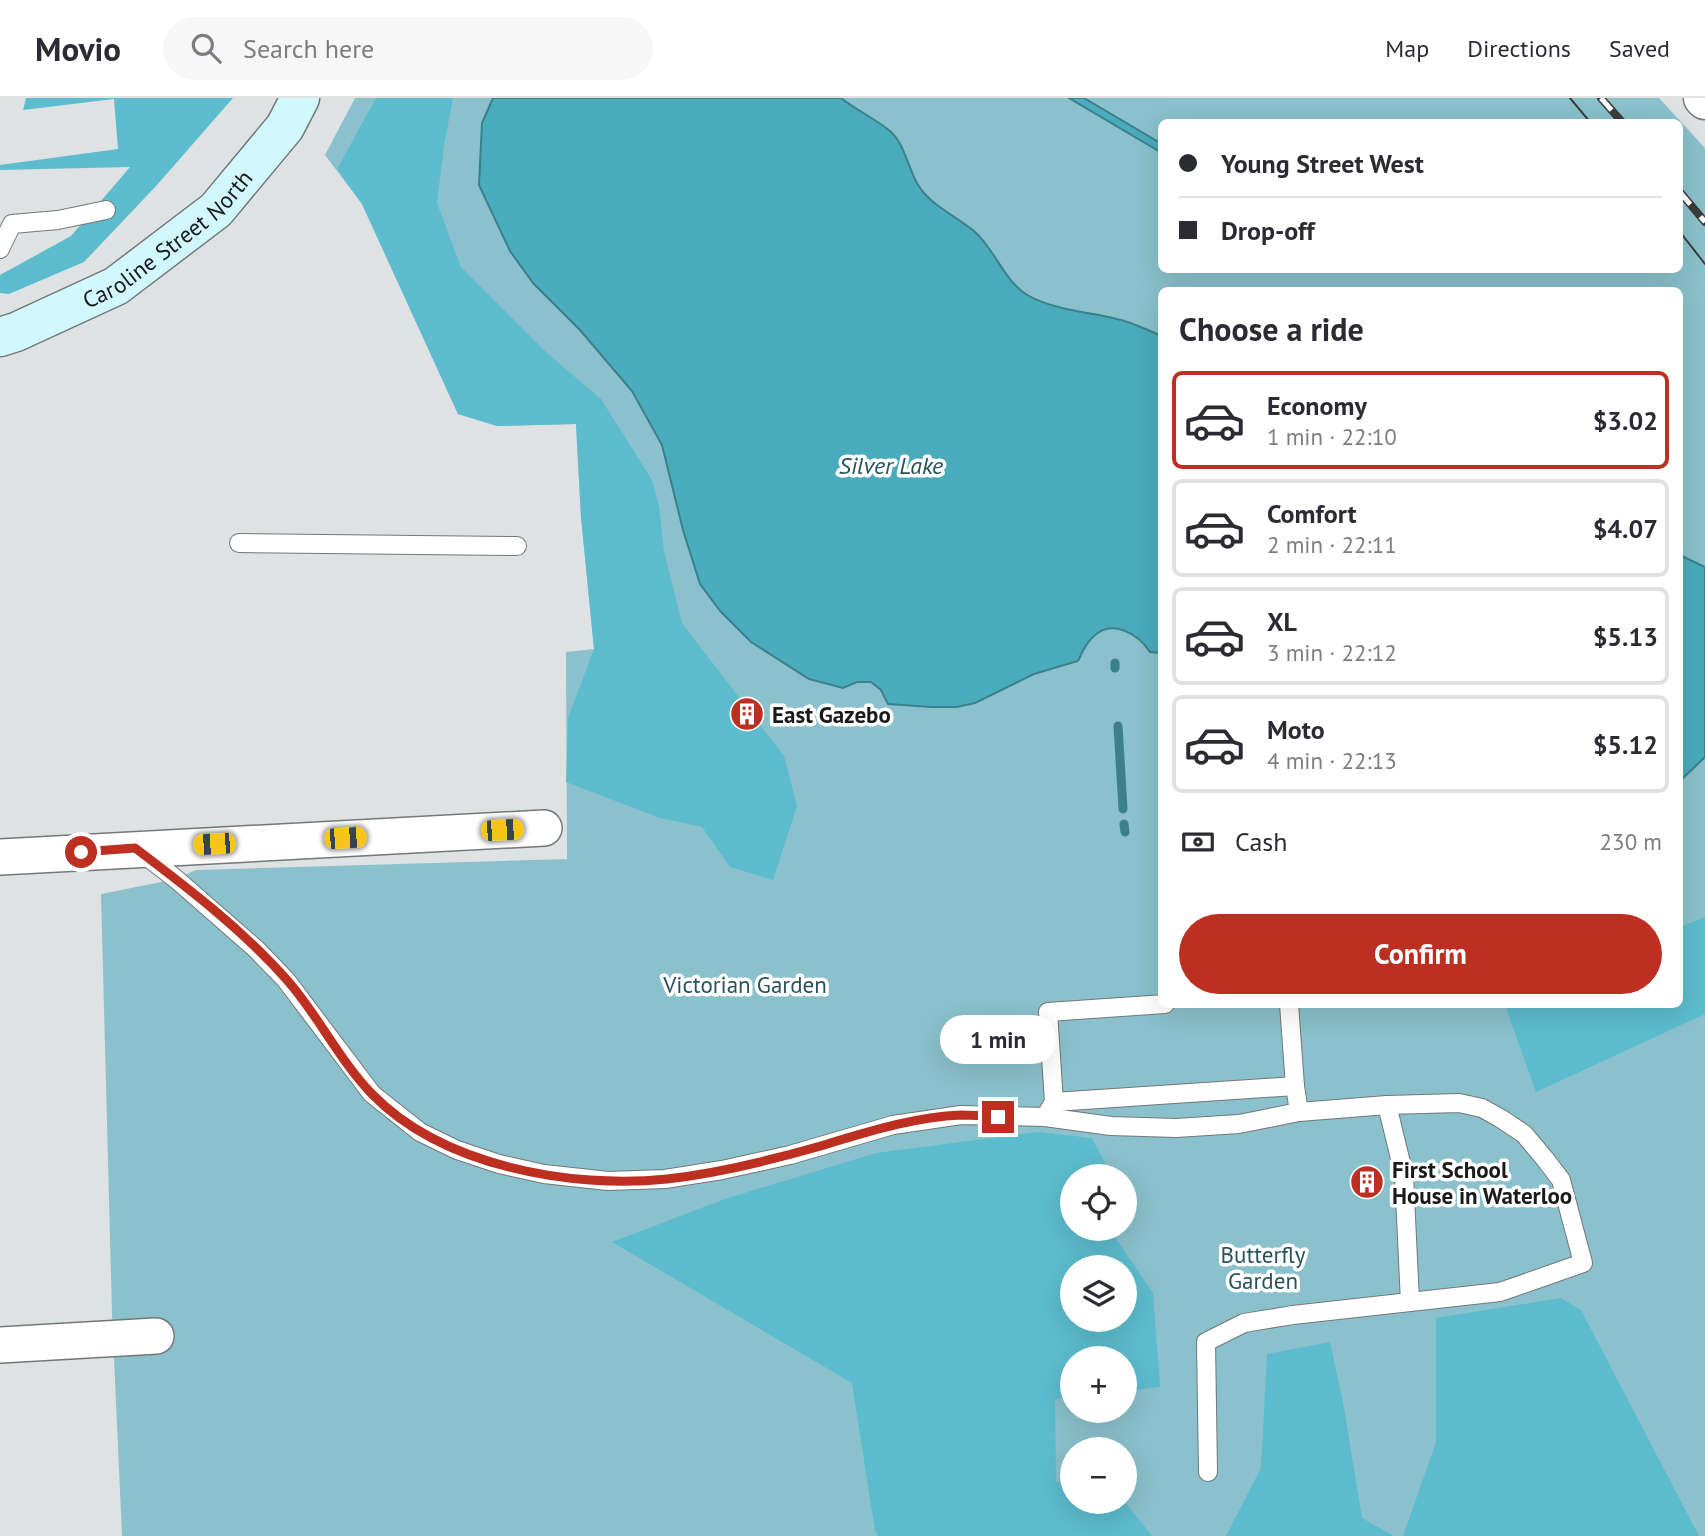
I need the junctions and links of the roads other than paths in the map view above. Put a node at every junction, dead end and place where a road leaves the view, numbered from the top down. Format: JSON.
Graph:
{"nodes":[{"id":1,"x":300,"y":98,"type":"edge"},
{"id":2,"x":106,"y":210,"type":"dead end"},
{"id":3,"x":0,"y":249,"type":"edge"},
{"id":4,"x":0,"y":337,"type":"edge"},
{"id":5,"x":239,"y":542,"type":"dead end"},
{"id":6,"x":517,"y":546,"type":"dead end"},
{"id":7,"x":544,"y":828,"type":"dead end"},
{"id":8,"x":135,"y":848,"type":"junction"},
{"id":9,"x":0,"y":857,"type":"edge"},
{"id":10,"x":1158,"y":1004,"type":"edge"},
{"id":11,"x":1289,"y":1008,"type":"edge"},
{"id":12,"x":1295,"y":1086,"type":"junction"},
{"id":13,"x":1387,"y":1105,"type":"junction"},
{"id":14,"x":1049,"y":1109,"type":"junction"},
{"id":15,"x":1299,"y":1112,"type":"junction"},
{"id":16,"x":1410,"y":1302,"type":"junction"},
{"id":17,"x":156,"y":1336,"type":"dead end"},
{"id":18,"x":0,"y":1345,"type":"edge"},
{"id":19,"x":1208,"y":1472,"type":"dead end"}],
"edges":[{"from":1,"to":4,"type":"main road","name":"Caroline Street North"},
{"from":2,"to":3,"type":"lane"},
{"from":5,"to":6,"type":"lane"},
{"from":7,"to":8,"type":"street"},
{"from":8,"to":9,"type":"street"},
{"from":8,"to":14,"type":"lane"},
{"from":10,"to":14,"type":"lane"},
{"from":11,"to":12,"type":"lane"},
{"from":12,"to":14,"type":"lane"},
{"from":12,"to":15,"type":"lane"},
{"from":13,"to":15,"type":"lane"},
{"from":13,"to":16,"type":"lane"},
{"from":13,"to":16,"type":"lane"},
{"from":14,"to":15,"type":"lane"},
{"from":16,"to":19,"type":"lane"},
{"from":17,"to":18,"type":"street"}]}
